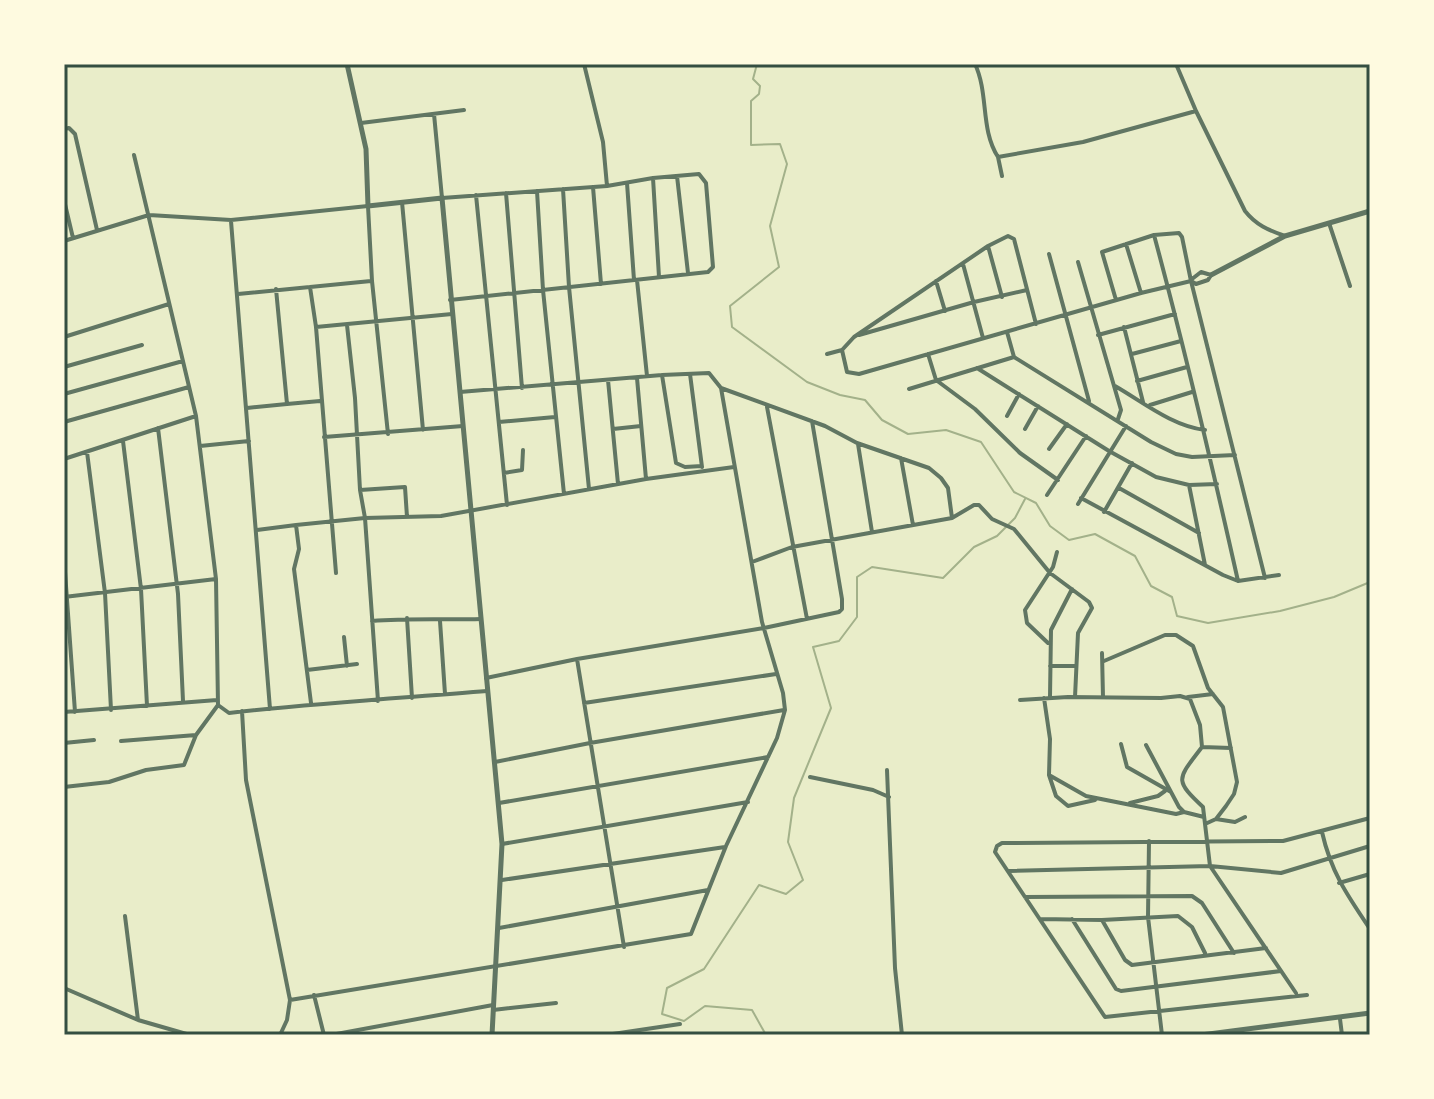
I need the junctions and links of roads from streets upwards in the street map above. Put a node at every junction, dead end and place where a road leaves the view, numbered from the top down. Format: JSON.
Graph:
{"nodes":[{"id":1,"x":347,"y":64,"type":"edge"},
{"id":2,"x":584,"y":64,"type":"edge"},
{"id":3,"x":975,"y":64,"type":"edge"},
{"id":4,"x":1176,"y":64,"type":"edge"},
{"id":5,"x":464,"y":110,"type":"dead end"},
{"id":6,"x":1196,"y":111,"type":"junction"},
{"id":7,"x":434,"y":114,"type":"junction"},
{"id":8,"x":361,"y":123,"type":"junction"},
{"id":9,"x":64,"y":129,"type":"edge"},
{"id":10,"x":134,"y":155,"type":"dead end"},
{"id":11,"x":998,"y":157,"type":"junction"},
{"id":12,"x":677,"y":176,"type":"junction"},
{"id":13,"x":1002,"y":176,"type":"dead end"},
{"id":14,"x":653,"y":178,"type":"junction"},
{"id":15,"x":626,"y":182,"type":"junction"},
{"id":16,"x":607,"y":186,"type":"junction"},
{"id":17,"x":593,"y":187,"type":"junction"},
{"id":18,"x":563,"y":189,"type":"junction"},
{"id":19,"x":537,"y":191,"type":"junction"},
{"id":20,"x":506,"y":193,"type":"junction"},
{"id":21,"x":476,"y":195,"type":"junction"},
{"id":22,"x":442,"y":198,"type":"junction"},
{"id":23,"x":64,"y":200,"type":"edge"},
{"id":24,"x":402,"y":202,"type":"junction"},
{"id":25,"x":368,"y":206,"type":"junction"},
{"id":26,"x":1370,"y":211,"type":"edge"},
{"id":27,"x":149,"y":215,"type":"junction"},
{"id":28,"x":231,"y":220,"type":"junction"},
{"id":29,"x":1329,"y":223,"type":"junction"},
{"id":30,"x":97,"y":230,"type":"junction"},
{"id":31,"x":1154,"y":235,"type":"junction"},
{"id":32,"x":1285,"y":236,"type":"junction"},
{"id":33,"x":73,"y":238,"type":"junction"},
{"id":34,"x":64,"y":241,"type":"edge"},
{"id":35,"x":1126,"y":244,"type":"junction"},
{"id":36,"x":988,"y":246,"type":"junction"},
{"id":37,"x":1049,"y":254,"type":"dead end"},
{"id":38,"x":1078,"y":262,"type":"dead end"},
{"id":39,"x":963,"y":263,"type":"junction"},
{"id":40,"x":688,"y":274,"type":"junction"},
{"id":41,"x":1211,"y":275,"type":"junction"},
{"id":42,"x":659,"y":277,"type":"junction"},
{"id":43,"x":635,"y":280,"type":"junction"},
{"id":44,"x":372,"y":281,"type":"junction"},
{"id":45,"x":936,"y":281,"type":"junction"},
{"id":46,"x":1191,"y":281,"type":"junction"},
{"id":47,"x":601,"y":284,"type":"junction"},
{"id":48,"x":1350,"y":286,"type":"dead end"},
{"id":49,"x":310,"y":287,"type":"junction"},
{"id":50,"x":569,"y":287,"type":"junction"},
{"id":51,"x":1168,"y":287,"type":"junction"},
{"id":52,"x":276,"y":289,"type":"junction"},
{"id":53,"x":543,"y":290,"type":"junction"},
{"id":54,"x":1027,"y":290,"type":"junction"},
{"id":55,"x":512,"y":293,"type":"junction"},
{"id":56,"x":1141,"y":293,"type":"junction"},
{"id":57,"x":238,"y":294,"type":"junction"},
{"id":58,"x":485,"y":296,"type":"junction"},
{"id":59,"x":1002,"y":297,"type":"junction"},
{"id":60,"x":450,"y":300,"type":"junction"},
{"id":61,"x":1116,"y":300,"type":"junction"},
{"id":62,"x":974,"y":302,"type":"junction"},
{"id":63,"x":170,"y":304,"type":"junction"},
{"id":64,"x":1091,"y":307,"type":"junction"},
{"id":65,"x":945,"y":311,"type":"junction"},
{"id":66,"x":452,"y":314,"type":"junction"},
{"id":67,"x":1175,"y":314,"type":"junction"},
{"id":68,"x":1064,"y":316,"type":"junction"},
{"id":69,"x":411,"y":319,"type":"junction"},
{"id":70,"x":377,"y":322,"type":"junction"},
{"id":71,"x":1036,"y":324,"type":"junction"},
{"id":72,"x":347,"y":325,"type":"junction"},
{"id":73,"x":316,"y":327,"type":"junction"},
{"id":74,"x":1124,"y":327,"type":"junction"},
{"id":75,"x":1007,"y":332,"type":"junction"},
{"id":76,"x":1098,"y":335,"type":"junction"},
{"id":77,"x":64,"y":337,"type":"edge"},
{"id":78,"x":854,"y":337,"type":"junction"},
{"id":79,"x":983,"y":338,"type":"junction"},
{"id":80,"x":1181,"y":341,"type":"junction"},
{"id":81,"x":142,"y":345,"type":"dead end"},
{"id":82,"x":842,"y":350,"type":"junction"},
{"id":83,"x":827,"y":354,"type":"dead end"},
{"id":84,"x":928,"y":354,"type":"junction"},
{"id":85,"x":1132,"y":354,"type":"junction"},
{"id":86,"x":1014,"y":357,"type":"junction"},
{"id":87,"x":183,"y":361,"type":"junction"},
{"id":88,"x":64,"y":367,"type":"edge"},
{"id":89,"x":1187,"y":367,"type":"junction"},
{"id":90,"x":977,"y":368,"type":"junction"},
{"id":91,"x":690,"y":374,"type":"junction"},
{"id":92,"x":662,"y":375,"type":"junction"},
{"id":93,"x":647,"y":376,"type":"junction"},
{"id":94,"x":637,"y":377,"type":"junction"},
{"id":95,"x":608,"y":380,"type":"junction"},
{"id":96,"x":936,"y":380,"type":"junction"},
{"id":97,"x":1137,"y":381,"type":"junction"},
{"id":98,"x":580,"y":382,"type":"junction"},
{"id":99,"x":1113,"y":385,"type":"junction"},
{"id":100,"x":553,"y":386,"type":"junction"},
{"id":101,"x":189,"y":387,"type":"junction"},
{"id":102,"x":522,"y":388,"type":"junction"},
{"id":103,"x":721,"y":388,"type":"junction"},
{"id":104,"x":495,"y":389,"type":"junction"},
{"id":105,"x":909,"y":389,"type":"dead end"},
{"id":106,"x":460,"y":392,"type":"junction"},
{"id":107,"x":1192,"y":392,"type":"junction"},
{"id":108,"x":64,"y":394,"type":"edge"},
{"id":109,"x":1019,"y":394,"type":"junction"},
{"id":110,"x":321,"y":401,"type":"junction"},
{"id":111,"x":1143,"y":402,"type":"junction"},
{"id":112,"x":1090,"y":403,"type":"junction"},
{"id":113,"x":287,"y":404,"type":"junction"},
{"id":114,"x":1150,"y":405,"type":"junction"},
{"id":115,"x":1038,"y":406,"type":"junction"},
{"id":116,"x":767,"y":407,"type":"junction"},
{"id":117,"x":247,"y":408,"type":"junction"},
{"id":118,"x":196,"y":416,"type":"junction"},
{"id":119,"x":1007,"y":416,"type":"dead end"},
{"id":120,"x":555,"y":417,"type":"junction"},
{"id":121,"x":1118,"y":419,"type":"junction"},
{"id":122,"x":812,"y":421,"type":"junction"},
{"id":123,"x":64,"y":422,"type":"edge"},
{"id":124,"x":499,"y":422,"type":"junction"},
{"id":125,"x":1067,"y":424,"type":"junction"},
{"id":126,"x":463,"y":426,"type":"junction"},
{"id":127,"x":641,"y":426,"type":"junction"},
{"id":128,"x":1126,"y":426,"type":"junction"},
{"id":129,"x":158,"y":428,"type":"junction"},
{"id":130,"x":613,"y":429,"type":"junction"},
{"id":131,"x":1025,"y":429,"type":"dead end"},
{"id":132,"x":423,"y":430,"type":"junction"},
{"id":133,"x":1205,"y":430,"type":"junction"},
{"id":134,"x":388,"y":434,"type":"junction"},
{"id":135,"x":357,"y":436,"type":"junction"},
{"id":136,"x":1086,"y":436,"type":"junction"},
{"id":137,"x":324,"y":437,"type":"junction"},
{"id":138,"x":250,"y":440,"type":"junction"},
{"id":139,"x":123,"y":441,"type":"junction"},
{"id":140,"x":857,"y":443,"type":"junction"},
{"id":141,"x":200,"y":446,"type":"junction"},
{"id":142,"x":1049,"y":449,"type":"dead end"},
{"id":143,"x":523,"y":450,"type":"dead end"},
{"id":144,"x":1109,"y":451,"type":"junction"},
{"id":145,"x":87,"y":452,"type":"junction"},
{"id":146,"x":1236,"y":455,"type":"junction"},
{"id":147,"x":1210,"y":456,"type":"junction"},
{"id":148,"x":901,"y":458,"type":"junction"},
{"id":149,"x":64,"y":459,"type":"edge"},
{"id":150,"x":1132,"y":463,"type":"junction"},
{"id":151,"x":734,"y":467,"type":"junction"},
{"id":152,"x":702,"y":469,"type":"junction"},
{"id":153,"x":504,"y":473,"type":"junction"},
{"id":154,"x":646,"y":479,"type":"junction"},
{"id":155,"x":1058,"y":480,"type":"junction"},
{"id":156,"x":618,"y":484,"type":"junction"},
{"id":157,"x":1217,"y":484,"type":"junction"},
{"id":158,"x":1189,"y":485,"type":"junction"},
{"id":159,"x":1119,"y":488,"type":"junction"},
{"id":160,"x":589,"y":489,"type":"junction"},
{"id":161,"x":360,"y":490,"type":"junction"},
{"id":162,"x":564,"y":494,"type":"junction"},
{"id":163,"x":1047,"y":495,"type":"dead end"},
{"id":164,"x":1081,"y":498,"type":"junction"},
{"id":165,"x":1078,"y":504,"type":"dead end"},
{"id":166,"x":507,"y":505,"type":"junction"},
{"id":167,"x":471,"y":512,"type":"junction"},
{"id":168,"x":1104,"y":512,"type":"junction"},
{"id":169,"x":407,"y":517,"type":"junction"},
{"id":170,"x":365,"y":518,"type":"junction"},
{"id":171,"x":952,"y":518,"type":"junction"},
{"id":172,"x":332,"y":521,"type":"junction"},
{"id":173,"x":296,"y":525,"type":"junction"},
{"id":174,"x":913,"y":525,"type":"junction"},
{"id":175,"x":257,"y":530,"type":"junction"},
{"id":176,"x":872,"y":532,"type":"junction"},
{"id":177,"x":1199,"y":533,"type":"junction"},
{"id":178,"x":830,"y":540,"type":"junction"},
{"id":179,"x":792,"y":547,"type":"junction"},
{"id":180,"x":1057,"y":552,"type":"dead end"},
{"id":181,"x":64,"y":558,"type":"edge"},
{"id":182,"x":752,"y":562,"type":"junction"},
{"id":183,"x":1205,"y":566,"type":"junction"},
{"id":184,"x":336,"y":573,"type":"dead end"},
{"id":185,"x":1050,"y":573,"type":"junction"},
{"id":186,"x":1279,"y":575,"type":"dead end"},
{"id":187,"x":1265,"y":578,"type":"junction"},
{"id":188,"x":216,"y":579,"type":"junction"},
{"id":189,"x":1238,"y":581,"type":"junction"},
{"id":190,"x":175,"y":586,"type":"junction"},
{"id":191,"x":141,"y":589,"type":"junction"},
{"id":192,"x":1072,"y":589,"type":"junction"},
{"id":193,"x":105,"y":593,"type":"junction"},
{"id":194,"x":66,"y":597,"type":"edge"},
{"id":195,"x":407,"y":618,"type":"junction"},
{"id":196,"x":481,"y":619,"type":"junction"},
{"id":197,"x":807,"y":619,"type":"junction"},
{"id":198,"x":372,"y":621,"type":"junction"},
{"id":199,"x":440,"y":621,"type":"junction"},
{"id":200,"x":764,"y":628,"type":"junction"},
{"id":201,"x":344,"y":637,"type":"dead end"},
{"id":202,"x":1049,"y":644,"type":"junction"},
{"id":203,"x":1102,"y":653,"type":"dead end"},
{"id":204,"x":577,"y":659,"type":"junction"},
{"id":205,"x":1104,"y":661,"type":"junction"},
{"id":206,"x":357,"y":664,"type":"dead end"},
{"id":207,"x":347,"y":666,"type":"junction"},
{"id":208,"x":1050,"y":666,"type":"junction"},
{"id":209,"x":1075,"y":666,"type":"junction"},
{"id":210,"x":307,"y":670,"type":"junction"},
{"id":211,"x":776,"y":674,"type":"junction"},
{"id":212,"x":486,"y":678,"type":"junction"},
{"id":213,"x":487,"y":691,"type":"junction"},
{"id":214,"x":445,"y":694,"type":"junction"},
{"id":215,"x":1213,"y":694,"type":"junction"},
{"id":216,"x":1075,"y":697,"type":"junction"},
{"id":217,"x":1103,"y":697,"type":"junction"},
{"id":218,"x":1187,"y":697,"type":"junction"},
{"id":219,"x":412,"y":698,"type":"junction"},
{"id":220,"x":1047,"y":698,"type":"junction"},
{"id":221,"x":1020,"y":700,"type":"dead end"},
{"id":222,"x":183,"y":701,"type":"junction"},
{"id":223,"x":378,"y":701,"type":"junction"},
{"id":224,"x":218,"y":702,"type":"junction"},
{"id":225,"x":311,"y":703,"type":"junction"},
{"id":226,"x":584,"y":703,"type":"junction"},
{"id":227,"x":147,"y":706,"type":"junction"},
{"id":228,"x":270,"y":709,"type":"junction"},
{"id":229,"x":111,"y":710,"type":"junction"},
{"id":230,"x":785,"y":710,"type":"junction"},
{"id":231,"x":242,"y":711,"type":"junction"},
{"id":232,"x":64,"y":712,"type":"edge"},
{"id":233,"x":75,"y":712,"type":"junction"},
{"id":234,"x":196,"y":735,"type":"junction"},
{"id":235,"x":94,"y":740,"type":"dead end"},
{"id":236,"x":121,"y":741,"type":"dead end"},
{"id":237,"x":64,"y":743,"type":"edge"},
{"id":238,"x":590,"y":743,"type":"junction"},
{"id":239,"x":1121,"y":744,"type":"dead end"},
{"id":240,"x":1146,"y":745,"type":"dead end"},
{"id":241,"x":1202,"y":747,"type":"junction"},
{"id":242,"x":1231,"y":748,"type":"junction"},
{"id":243,"x":768,"y":757,"type":"junction"},
{"id":244,"x":495,"y":762,"type":"junction"},
{"id":245,"x":887,"y":770,"type":"dead end"},
{"id":246,"x":1049,"y":775,"type":"junction"},
{"id":247,"x":810,"y":777,"type":"dead end"},
{"id":248,"x":64,"y":787,"type":"edge"},
{"id":249,"x":597,"y":788,"type":"junction"},
{"id":250,"x":1168,"y":791,"type":"junction"},
{"id":251,"x":889,"y":797,"type":"junction"},
{"id":252,"x":1098,"y":799,"type":"junction"},
{"id":253,"x":748,"y":801,"type":"junction"},
{"id":254,"x":499,"y":803,"type":"junction"},
{"id":255,"x":1129,"y":804,"type":"junction"},
{"id":256,"x":1184,"y":812,"type":"junction"},
{"id":257,"x":1204,"y":817,"type":"junction"},
{"id":258,"x":1245,"y":817,"type":"dead end"},
{"id":259,"x":1370,"y":818,"type":"edge"},
{"id":260,"x":1216,"y":819,"type":"junction"},
{"id":261,"x":1205,"y":824,"type":"junction"},
{"id":262,"x":606,"y":828,"type":"junction"},
{"id":263,"x":1322,"y":832,"type":"junction"},
{"id":264,"x":1149,"y":841,"type":"junction"},
{"id":265,"x":1207,"y":843,"type":"junction"},
{"id":266,"x":502,"y":844,"type":"junction"},
{"id":267,"x":726,"y":846,"type":"junction"},
{"id":268,"x":1370,"y":846,"type":"edge"},
{"id":269,"x":1328,"y":858,"type":"junction"},
{"id":270,"x":613,"y":863,"type":"junction"},
{"id":271,"x":1210,"y":866,"type":"junction"},
{"id":272,"x":1149,"y":868,"type":"junction"},
{"id":273,"x":1008,"y":871,"type":"junction"},
{"id":274,"x":1369,"y":875,"type":"edge"},
{"id":275,"x":502,"y":880,"type":"junction"},
{"id":276,"x":1339,"y":883,"type":"junction"},
{"id":277,"x":708,"y":890,"type":"junction"},
{"id":278,"x":1148,"y":895,"type":"junction"},
{"id":279,"x":1025,"y":897,"type":"junction"},
{"id":280,"x":618,"y":907,"type":"junction"},
{"id":281,"x":125,"y":916,"type":"dead end"},
{"id":282,"x":1148,"y":917,"type":"junction"},
{"id":283,"x":1040,"y":919,"type":"junction"},
{"id":284,"x":1072,"y":919,"type":"junction"},
{"id":285,"x":1102,"y":920,"type":"junction"},
{"id":286,"x":499,"y":928,"type":"junction"},
{"id":287,"x":1370,"y":929,"type":"edge"},
{"id":288,"x":624,"y":947,"type":"junction"},
{"id":289,"x":1266,"y":948,"type":"junction"},
{"id":290,"x":1234,"y":953,"type":"junction"},
{"id":291,"x":1206,"y":954,"type":"junction"},
{"id":292,"x":1155,"y":963,"type":"junction"},
{"id":293,"x":496,"y":967,"type":"junction"},
{"id":294,"x":1281,"y":971,"type":"junction"},
{"id":295,"x":64,"y":988,"type":"edge"},
{"id":296,"x":1156,"y":988,"type":"junction"},
{"id":297,"x":1297,"y":994,"type":"junction"},
{"id":298,"x":314,"y":995,"type":"junction"},
{"id":299,"x":1307,"y":995,"type":"dead end"},
{"id":300,"x":290,"y":1000,"type":"junction"},
{"id":301,"x":556,"y":1003,"type":"dead end"},
{"id":302,"x":493,"y":1008,"type":"junction"},
{"id":303,"x":1158,"y":1013,"type":"junction"},
{"id":304,"x":1370,"y":1013,"type":"edge"},
{"id":305,"x":1340,"y":1019,"type":"junction"},
{"id":306,"x":138,"y":1020,"type":"junction"},
{"id":307,"x":680,"y":1024,"type":"dead end"},
{"id":308,"x":1262,"y":1032,"type":"edge"},
{"id":309,"x":190,"y":1035,"type":"edge"},
{"id":310,"x":280,"y":1035,"type":"edge"},
{"id":311,"x":324,"y":1035,"type":"edge"},
{"id":312,"x":331,"y":1035,"type":"edge"},
{"id":313,"x":492,"y":1035,"type":"edge"},
{"id":314,"x":606,"y":1035,"type":"edge"},
{"id":315,"x":902,"y":1035,"type":"edge"},
{"id":316,"x":1162,"y":1035,"type":"edge"},
{"id":317,"x":1201,"y":1035,"type":"edge"},
{"id":318,"x":1342,"y":1035,"type":"edge"}],
"edges":[{"from":1,"to":8,"type":"street"},
{"from":2,"to":16,"type":"street"},
{"from":3,"to":11,"type":"street"},
{"from":4,"to":6,"type":"street"},
{"from":5,"to":7,"type":"street"},
{"from":6,"to":11,"type":"street"},
{"from":6,"to":32,"type":"street"},
{"from":7,"to":8,"type":"street"},
{"from":7,"to":22,"type":"street"},
{"from":8,"to":25,"type":"street"},
{"from":9,"to":30,"type":"street"},
{"from":10,"to":27,"type":"street"},
{"from":11,"to":13,"type":"street"},
{"from":12,"to":14,"type":"street"},
{"from":12,"to":40,"type":"street"},
{"from":12,"to":40,"type":"street"},
{"from":14,"to":15,"type":"street"},
{"from":14,"to":42,"type":"street"},
{"from":15,"to":16,"type":"street"},
{"from":15,"to":43,"type":"street"},
{"from":16,"to":17,"type":"street"},
{"from":17,"to":18,"type":"street"},
{"from":17,"to":47,"type":"street"},
{"from":18,"to":19,"type":"street"},
{"from":18,"to":50,"type":"street"},
{"from":19,"to":20,"type":"street"},
{"from":19,"to":53,"type":"street"},
{"from":20,"to":21,"type":"street"},
{"from":20,"to":55,"type":"street"},
{"from":21,"to":22,"type":"street"},
{"from":21,"to":58,"type":"street"},
{"from":22,"to":24,"type":"street"},
{"from":22,"to":60,"type":"street"},
{"from":23,"to":33,"type":"street"},
{"from":24,"to":25,"type":"street"},
{"from":24,"to":69,"type":"street"},
{"from":25,"to":28,"type":"street"},
{"from":25,"to":44,"type":"street"},
{"from":26,"to":29,"type":"street"},
{"from":27,"to":28,"type":"street"},
{"from":27,"to":30,"type":"street"},
{"from":27,"to":63,"type":"street"},
{"from":28,"to":57,"type":"street"},
{"from":29,"to":32,"type":"street"},
{"from":29,"to":48,"type":"street"},
{"from":30,"to":33,"type":"street"},
{"from":31,"to":35,"type":"street"},
{"from":31,"to":46,"type":"street"},
{"from":31,"to":51,"type":"street"},
{"from":32,"to":41,"type":"street"},
{"from":33,"to":34,"type":"street"},
{"from":35,"to":56,"type":"street"},
{"from":35,"to":61,"type":"street"},
{"from":36,"to":39,"type":"street"},
{"from":36,"to":54,"type":"street"},
{"from":36,"to":59,"type":"street"},
{"from":37,"to":68,"type":"street"},
{"from":38,"to":64,"type":"street"},
{"from":39,"to":45,"type":"street"},
{"from":39,"to":62,"type":"street"},
{"from":40,"to":42,"type":"street"},
{"from":41,"to":46,"type":"street"},
{"from":41,"to":46,"type":"street"},
{"from":42,"to":43,"type":"street"},
{"from":43,"to":47,"type":"street"},
{"from":43,"to":93,"type":"street"},
{"from":44,"to":49,"type":"street"},
{"from":44,"to":70,"type":"street"},
{"from":45,"to":65,"type":"street"},
{"from":45,"to":78,"type":"street"},
{"from":46,"to":51,"type":"street"},
{"from":46,"to":146,"type":"street"},
{"from":47,"to":50,"type":"street"},
{"from":49,"to":52,"type":"street"},
{"from":49,"to":73,"type":"street"},
{"from":50,"to":53,"type":"street"},
{"from":50,"to":98,"type":"street"},
{"from":51,"to":56,"type":"street"},
{"from":51,"to":67,"type":"street"},
{"from":52,"to":57,"type":"street"},
{"from":52,"to":113,"type":"street"},
{"from":53,"to":55,"type":"street"},
{"from":53,"to":100,"type":"street"},
{"from":54,"to":59,"type":"street"},
{"from":54,"to":71,"type":"street"},
{"from":55,"to":58,"type":"street"},
{"from":55,"to":102,"type":"street"},
{"from":56,"to":61,"type":"street"},
{"from":57,"to":117,"type":"street"},
{"from":58,"to":60,"type":"street"},
{"from":58,"to":104,"type":"street"},
{"from":59,"to":62,"type":"street"},
{"from":60,"to":66,"type":"street"},
{"from":61,"to":64,"type":"street"},
{"from":62,"to":65,"type":"street"},
{"from":62,"to":79,"type":"street"},
{"from":63,"to":77,"type":"street"},
{"from":63,"to":87,"type":"street"},
{"from":64,"to":68,"type":"street"},
{"from":64,"to":76,"type":"street"},
{"from":65,"to":78,"type":"street"},
{"from":66,"to":69,"type":"street"},
{"from":66,"to":106,"type":"street"},
{"from":67,"to":74,"type":"street"},
{"from":67,"to":80,"type":"street"},
{"from":68,"to":71,"type":"street"},
{"from":68,"to":112,"type":"street"},
{"from":69,"to":70,"type":"street"},
{"from":69,"to":132,"type":"street"},
{"from":70,"to":72,"type":"street"},
{"from":70,"to":134,"type":"street"},
{"from":71,"to":75,"type":"street"},
{"from":72,"to":73,"type":"street"},
{"from":72,"to":135,"type":"street"},
{"from":73,"to":110,"type":"street"},
{"from":74,"to":76,"type":"street"},
{"from":74,"to":85,"type":"street"},
{"from":75,"to":79,"type":"street"},
{"from":75,"to":86,"type":"street"},
{"from":76,"to":99,"type":"street"},
{"from":78,"to":82,"type":"street"},
{"from":79,"to":84,"type":"street"},
{"from":80,"to":85,"type":"street"},
{"from":80,"to":89,"type":"street"},
{"from":81,"to":88,"type":"street"},
{"from":82,"to":83,"type":"street"},
{"from":82,"to":84,"type":"street"},
{"from":84,"to":96,"type":"street"},
{"from":85,"to":97,"type":"street"},
{"from":86,"to":90,"type":"street"},
{"from":86,"to":112,"type":"street"},
{"from":87,"to":101,"type":"street"},
{"from":87,"to":108,"type":"street"},
{"from":89,"to":97,"type":"street"},
{"from":89,"to":107,"type":"street"},
{"from":90,"to":96,"type":"street"},
{"from":90,"to":109,"type":"street"},
{"from":91,"to":92,"type":"street"},
{"from":91,"to":103,"type":"street"},
{"from":91,"to":152,"type":"street"},
{"from":92,"to":93,"type":"street"},
{"from":92,"to":152,"type":"street"},
{"from":93,"to":94,"type":"street"},
{"from":94,"to":95,"type":"street"},
{"from":94,"to":127,"type":"street"},
{"from":95,"to":98,"type":"street"},
{"from":95,"to":130,"type":"street"},
{"from":96,"to":105,"type":"street"},
{"from":96,"to":155,"type":"street"},
{"from":97,"to":111,"type":"street"},
{"from":98,"to":100,"type":"street"},
{"from":98,"to":160,"type":"street"},
{"from":99,"to":111,"type":"street"},
{"from":99,"to":121,"type":"street"},
{"from":100,"to":102,"type":"street"},
{"from":100,"to":120,"type":"street"},
{"from":101,"to":118,"type":"street"},
{"from":101,"to":123,"type":"street"},
{"from":102,"to":104,"type":"street"},
{"from":103,"to":116,"type":"street"},
{"from":103,"to":151,"type":"street"},
{"from":104,"to":106,"type":"street"},
{"from":104,"to":124,"type":"street"},
{"from":106,"to":126,"type":"street"},
{"from":107,"to":114,"type":"street"},
{"from":107,"to":133,"type":"street"},
{"from":109,"to":115,"type":"street"},
{"from":109,"to":119,"type":"street"},
{"from":110,"to":113,"type":"street"},
{"from":110,"to":137,"type":"street"},
{"from":111,"to":114,"type":"street"},
{"from":112,"to":121,"type":"street"},
{"from":113,"to":117,"type":"street"},
{"from":114,"to":133,"type":"street"},
{"from":115,"to":125,"type":"street"},
{"from":115,"to":131,"type":"street"},
{"from":116,"to":122,"type":"street"},
{"from":116,"to":179,"type":"street"},
{"from":117,"to":138,"type":"street"},
{"from":118,"to":129,"type":"street"},
{"from":118,"to":141,"type":"street"},
{"from":120,"to":124,"type":"street"},
{"from":120,"to":162,"type":"street"},
{"from":121,"to":128,"type":"street"},
{"from":122,"to":140,"type":"street"},
{"from":122,"to":178,"type":"street"},
{"from":124,"to":153,"type":"street"},
{"from":125,"to":136,"type":"street"},
{"from":125,"to":142,"type":"street"},
{"from":126,"to":132,"type":"street"},
{"from":126,"to":167,"type":"street"},
{"from":127,"to":130,"type":"street"},
{"from":127,"to":154,"type":"street"},
{"from":128,"to":144,"type":"street"},
{"from":128,"to":147,"type":"street"},
{"from":129,"to":139,"type":"street"},
{"from":129,"to":190,"type":"street"},
{"from":130,"to":156,"type":"street"},
{"from":132,"to":134,"type":"street"},
{"from":133,"to":147,"type":"street"},
{"from":134,"to":135,"type":"street"},
{"from":135,"to":137,"type":"street"},
{"from":135,"to":161,"type":"street"},
{"from":136,"to":144,"type":"street"},
{"from":136,"to":155,"type":"street"},
{"from":137,"to":172,"type":"street"},
{"from":138,"to":141,"type":"street"},
{"from":138,"to":175,"type":"street"},
{"from":139,"to":145,"type":"street"},
{"from":139,"to":191,"type":"street"},
{"from":140,"to":148,"type":"street"},
{"from":140,"to":176,"type":"street"},
{"from":141,"to":188,"type":"street"},
{"from":143,"to":153,"type":"street"},
{"from":144,"to":150,"type":"street"},
{"from":144,"to":164,"type":"street"},
{"from":145,"to":149,"type":"street"},
{"from":145,"to":193,"type":"street"},
{"from":146,"to":147,"type":"street"},
{"from":146,"to":187,"type":"street"},
{"from":147,"to":157,"type":"street"},
{"from":148,"to":171,"type":"street"},
{"from":148,"to":174,"type":"street"},
{"from":150,"to":158,"type":"street"},
{"from":150,"to":159,"type":"street"},
{"from":151,"to":152,"type":"street"},
{"from":151,"to":182,"type":"street"},
{"from":152,"to":154,"type":"street"},
{"from":153,"to":166,"type":"street"},
{"from":154,"to":156,"type":"street"},
{"from":155,"to":163,"type":"street"},
{"from":156,"to":160,"type":"street"},
{"from":157,"to":158,"type":"street"},
{"from":157,"to":189,"type":"street"},
{"from":158,"to":177,"type":"street"},
{"from":159,"to":168,"type":"street"},
{"from":159,"to":177,"type":"street"},
{"from":160,"to":162,"type":"street"},
{"from":161,"to":169,"type":"street"},
{"from":161,"to":170,"type":"street"},
{"from":162,"to":166,"type":"street"},
{"from":164,"to":165,"type":"street"},
{"from":164,"to":168,"type":"street"},
{"from":166,"to":167,"type":"street"},
{"from":167,"to":169,"type":"street"},
{"from":167,"to":196,"type":"street"},
{"from":168,"to":183,"type":"street"},
{"from":169,"to":170,"type":"street"},
{"from":170,"to":172,"type":"street"},
{"from":170,"to":198,"type":"street"},
{"from":171,"to":174,"type":"street"},
{"from":171,"to":185,"type":"street"},
{"from":172,"to":173,"type":"street"},
{"from":172,"to":184,"type":"street"},
{"from":173,"to":175,"type":"street"},
{"from":173,"to":210,"type":"street"},
{"from":174,"to":176,"type":"street"},
{"from":175,"to":228,"type":"street"},
{"from":176,"to":178,"type":"street"},
{"from":177,"to":183,"type":"street"},
{"from":178,"to":179,"type":"street"},
{"from":178,"to":197,"type":"street"},
{"from":179,"to":182,"type":"street"},
{"from":179,"to":197,"type":"street"},
{"from":180,"to":185,"type":"street"},
{"from":181,"to":194,"type":"street"},
{"from":182,"to":200,"type":"street"},
{"from":183,"to":189,"type":"street"},
{"from":185,"to":192,"type":"street"},
{"from":185,"to":202,"type":"street"},
{"from":186,"to":187,"type":"street"},
{"from":187,"to":189,"type":"street"},
{"from":188,"to":190,"type":"street"},
{"from":188,"to":224,"type":"street"},
{"from":190,"to":191,"type":"street"},
{"from":190,"to":222,"type":"street"},
{"from":191,"to":193,"type":"street"},
{"from":191,"to":227,"type":"street"},
{"from":192,"to":202,"type":"street"},
{"from":192,"to":209,"type":"street"},
{"from":193,"to":194,"type":"street"},
{"from":193,"to":229,"type":"street"},
{"from":194,"to":233,"type":"street"},
{"from":195,"to":198,"type":"street"},
{"from":195,"to":199,"type":"street"},
{"from":195,"to":219,"type":"street"},
{"from":196,"to":199,"type":"street"},
{"from":196,"to":212,"type":"street"},
{"from":197,"to":200,"type":"street"},
{"from":198,"to":223,"type":"street"},
{"from":199,"to":214,"type":"street"},
{"from":200,"to":204,"type":"street"},
{"from":200,"to":211,"type":"street"},
{"from":201,"to":207,"type":"street"},
{"from":202,"to":208,"type":"street"},
{"from":203,"to":205,"type":"street"},
{"from":204,"to":212,"type":"street"},
{"from":204,"to":226,"type":"street"},
{"from":205,"to":215,"type":"street"},
{"from":205,"to":217,"type":"street"},
{"from":206,"to":207,"type":"street"},
{"from":207,"to":210,"type":"street"},
{"from":208,"to":209,"type":"street"},
{"from":208,"to":220,"type":"street"},
{"from":209,"to":216,"type":"street"},
{"from":210,"to":225,"type":"street"},
{"from":211,"to":226,"type":"street"},
{"from":211,"to":230,"type":"street"},
{"from":212,"to":213,"type":"street"},
{"from":213,"to":214,"type":"street"},
{"from":213,"to":244,"type":"street"},
{"from":214,"to":219,"type":"street"},
{"from":215,"to":218,"type":"street"},
{"from":215,"to":242,"type":"street"},
{"from":216,"to":217,"type":"street"},
{"from":216,"to":220,"type":"street"},
{"from":217,"to":218,"type":"street"},
{"from":218,"to":241,"type":"street"},
{"from":219,"to":223,"type":"street"},
{"from":220,"to":221,"type":"street"},
{"from":220,"to":246,"type":"street"},
{"from":222,"to":224,"type":"street"},
{"from":222,"to":227,"type":"street"},
{"from":223,"to":225,"type":"street"},
{"from":224,"to":231,"type":"street"},
{"from":224,"to":234,"type":"street"},
{"from":225,"to":228,"type":"street"},
{"from":226,"to":238,"type":"street"},
{"from":227,"to":229,"type":"street"},
{"from":228,"to":231,"type":"street"},
{"from":229,"to":233,"type":"street"},
{"from":230,"to":238,"type":"street"},
{"from":230,"to":243,"type":"street"},
{"from":231,"to":300,"type":"street"},
{"from":232,"to":233,"type":"street"},
{"from":234,"to":236,"type":"street"},
{"from":234,"to":248,"type":"street"},
{"from":235,"to":237,"type":"street"},
{"from":238,"to":244,"type":"street"},
{"from":238,"to":249,"type":"street"},
{"from":239,"to":250,"type":"street"},
{"from":240,"to":250,"type":"street"},
{"from":241,"to":242,"type":"street"},
{"from":241,"to":257,"type":"street"},
{"from":242,"to":260,"type":"street"},
{"from":243,"to":249,"type":"street"},
{"from":243,"to":253,"type":"street"},
{"from":244,"to":254,"type":"street"},
{"from":245,"to":251,"type":"street"},
{"from":246,"to":252,"type":"street"},
{"from":246,"to":252,"type":"street"},
{"from":247,"to":251,"type":"street"},
{"from":249,"to":254,"type":"street"},
{"from":249,"to":262,"type":"street"},
{"from":250,"to":255,"type":"street"},
{"from":250,"to":256,"type":"street"},
{"from":251,"to":315,"type":"street"},
{"from":252,"to":255,"type":"street"},
{"from":253,"to":262,"type":"street"},
{"from":253,"to":267,"type":"street"},
{"from":254,"to":266,"type":"street"},
{"from":255,"to":256,"type":"street"},
{"from":256,"to":257,"type":"street"},
{"from":257,"to":261,"type":"street"},
{"from":258,"to":260,"type":"street"},
{"from":259,"to":263,"type":"street"},
{"from":260,"to":261,"type":"street"},
{"from":261,"to":265,"type":"street"},
{"from":262,"to":266,"type":"street"},
{"from":262,"to":270,"type":"street"},
{"from":263,"to":265,"type":"street"},
{"from":263,"to":269,"type":"street"},
{"from":264,"to":265,"type":"street"},
{"from":264,"to":272,"type":"street"},
{"from":264,"to":273,"type":"street"},
{"from":265,"to":271,"type":"street"},
{"from":266,"to":275,"type":"street"},
{"from":267,"to":270,"type":"street"},
{"from":267,"to":277,"type":"street"},
{"from":268,"to":269,"type":"street"},
{"from":269,"to":271,"type":"street"},
{"from":269,"to":276,"type":"street"},
{"from":270,"to":275,"type":"street"},
{"from":270,"to":280,"type":"street"},
{"from":271,"to":272,"type":"street"},
{"from":271,"to":289,"type":"street"},
{"from":272,"to":273,"type":"street"},
{"from":272,"to":278,"type":"street"},
{"from":273,"to":279,"type":"street"},
{"from":274,"to":276,"type":"street"},
{"from":275,"to":286,"type":"street"},
{"from":276,"to":287,"type":"street"},
{"from":277,"to":280,"type":"street"},
{"from":277,"to":288,"type":"street"},
{"from":278,"to":279,"type":"street"},
{"from":278,"to":282,"type":"street"},
{"from":278,"to":290,"type":"street"},
{"from":279,"to":283,"type":"street"},
{"from":280,"to":286,"type":"street"},
{"from":280,"to":288,"type":"street"},
{"from":281,"to":306,"type":"street"},
{"from":282,"to":285,"type":"street"},
{"from":282,"to":291,"type":"street"},
{"from":282,"to":292,"type":"street"},
{"from":283,"to":284,"type":"street"},
{"from":283,"to":303,"type":"street"},
{"from":284,"to":285,"type":"street"},
{"from":284,"to":296,"type":"street"},
{"from":285,"to":292,"type":"street"},
{"from":286,"to":293,"type":"street"},
{"from":288,"to":293,"type":"street"},
{"from":289,"to":290,"type":"street"},
{"from":289,"to":294,"type":"street"},
{"from":290,"to":291,"type":"street"},
{"from":291,"to":292,"type":"street"},
{"from":292,"to":296,"type":"street"},
{"from":293,"to":298,"type":"street"},
{"from":293,"to":302,"type":"street"},
{"from":294,"to":296,"type":"street"},
{"from":294,"to":297,"type":"street"},
{"from":295,"to":306,"type":"street"},
{"from":296,"to":303,"type":"street"},
{"from":297,"to":299,"type":"street"},
{"from":297,"to":303,"type":"street"},
{"from":298,"to":300,"type":"street"},
{"from":298,"to":311,"type":"street"},
{"from":300,"to":310,"type":"street"},
{"from":301,"to":302,"type":"street"},
{"from":302,"to":312,"type":"street"},
{"from":302,"to":313,"type":"street"},
{"from":303,"to":316,"type":"street"},
{"from":304,"to":305,"type":"street"},
{"from":305,"to":308,"type":"street"},
{"from":305,"to":318,"type":"street"},
{"from":306,"to":309,"type":"street"},
{"from":307,"to":314,"type":"street"},
{"from":308,"to":317,"type":"street"}]}
